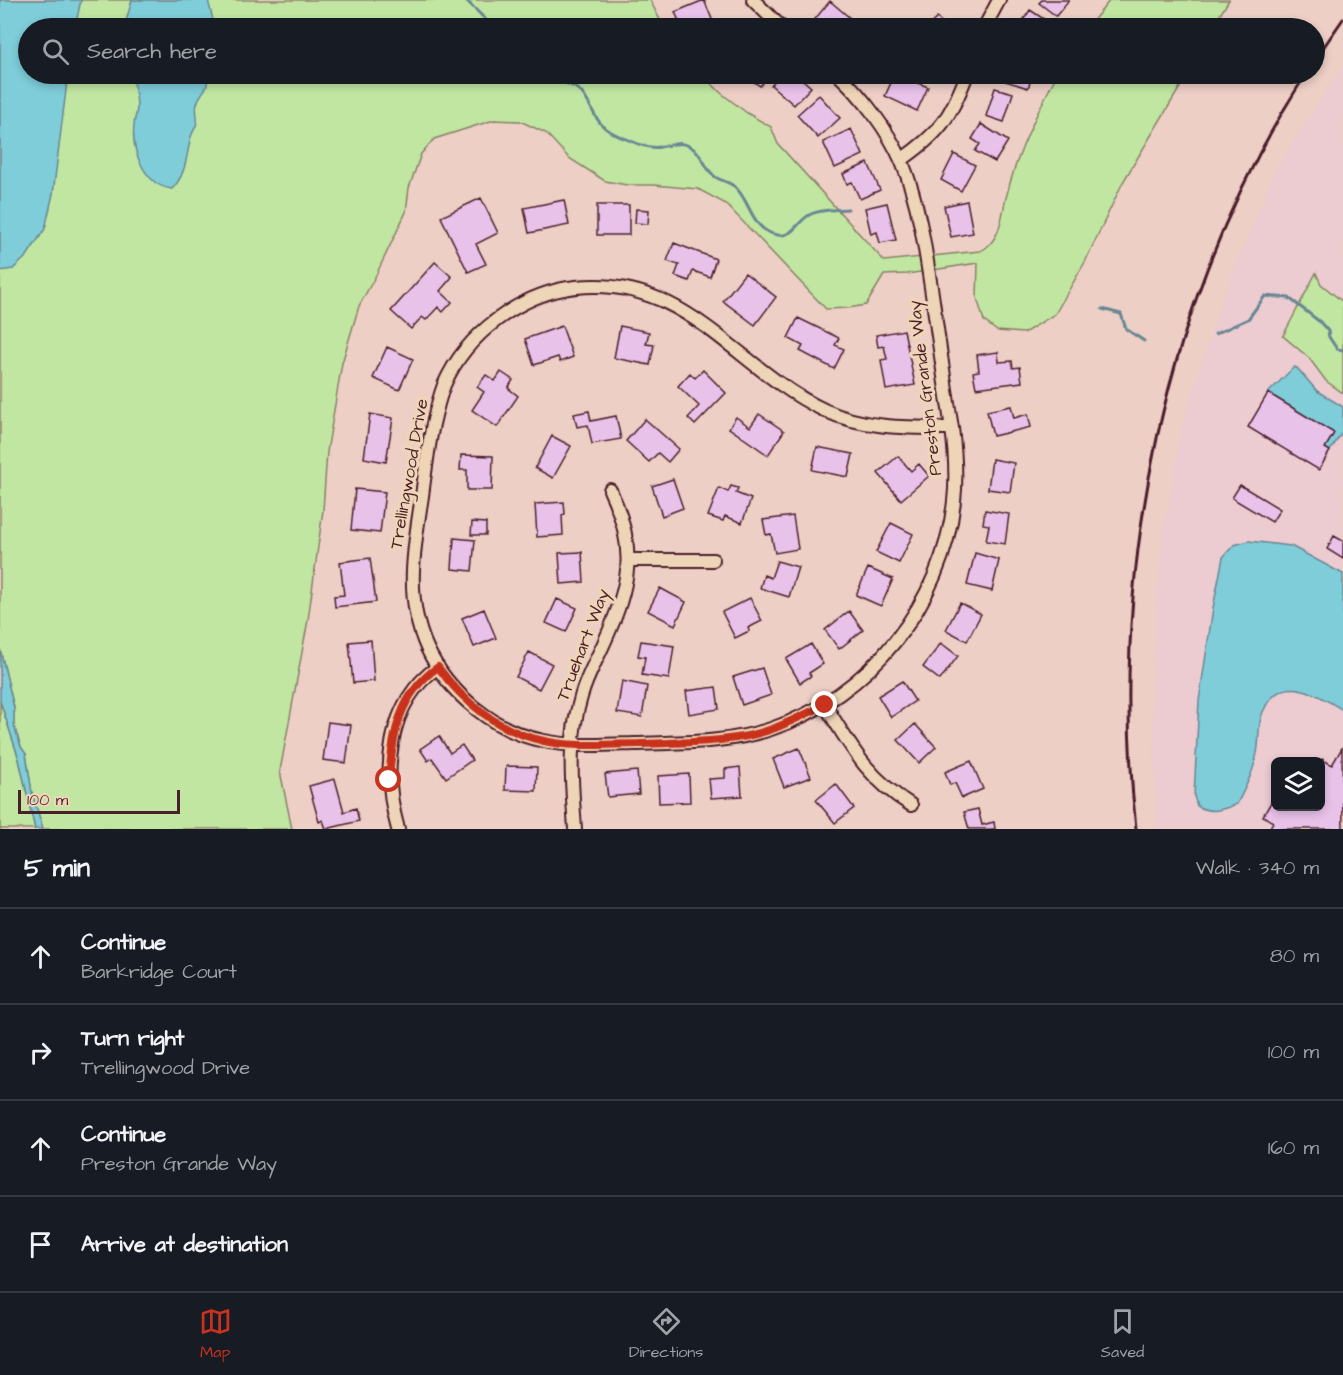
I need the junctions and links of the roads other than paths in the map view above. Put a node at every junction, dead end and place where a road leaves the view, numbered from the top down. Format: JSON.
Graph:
{"nodes":[{"id":1,"x":753,"y":0,"type":"edge"},
{"id":2,"x":998,"y":1,"type":"edge"},
{"id":3,"x":772,"y":18,"type":"edge"},
{"id":4,"x":989,"y":18,"type":"edge"},
{"id":5,"x":847,"y":84,"type":"edge"},
{"id":6,"x":963,"y":84,"type":"edge"},
{"id":7,"x":901,"y":160,"type":"junction"},
{"id":8,"x":952,"y":428,"type":"junction"},
{"id":9,"x":610,"y":490,"type":"dead end"},
{"id":10,"x":629,"y":560,"type":"junction"},
{"id":11,"x":713,"y":560,"type":"dead end"},
{"id":12,"x":438,"y":667,"type":"junction"},
{"id":13,"x":825,"y":705,"type":"junction"},
{"id":14,"x":571,"y":744,"type":"junction"},
{"id":15,"x":911,"y":805,"type":"dead end"},
{"id":16,"x":398,"y":829,"type":"edge"},
{"id":17,"x":575,"y":829,"type":"edge"}],
"edges":[{"from":1,"to":3,"type":"street"},
{"from":2,"to":4,"type":"street"},
{"from":5,"to":7,"type":"street","name":"Preston Grande Way"},
{"from":6,"to":7,"type":"street"},
{"from":7,"to":8,"type":"street","name":"Preston Grande Way"},
{"from":8,"to":12,"type":"street","name":"Trellingwood Drive"},
{"from":8,"to":13,"type":"street","name":"Preston Grande Way"},
{"from":9,"to":10,"type":"street","name":"Truehart Way"},
{"from":10,"to":11,"type":"street"},
{"from":10,"to":14,"type":"street","name":"Truehart Way"},
{"from":12,"to":14,"type":"street","name":"Trellingwood Drive"},
{"from":12,"to":16,"type":"street"},
{"from":13,"to":14,"type":"street","name":"Preston Grande Way"},
{"from":13,"to":15,"type":"street"},
{"from":14,"to":17,"type":"street","name":"Truehart Way"}]}
